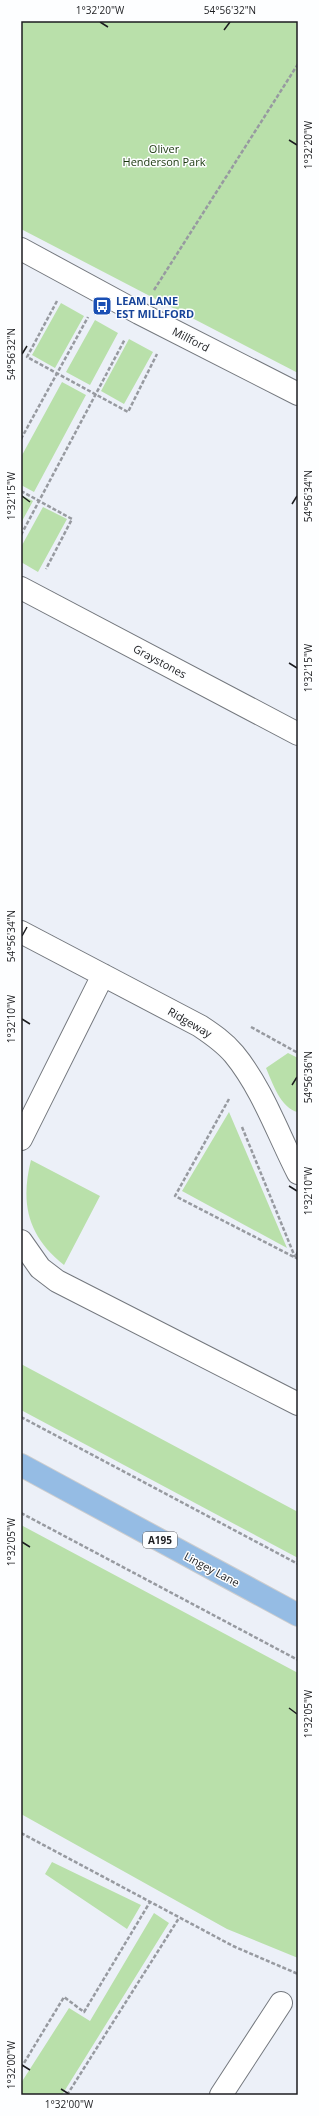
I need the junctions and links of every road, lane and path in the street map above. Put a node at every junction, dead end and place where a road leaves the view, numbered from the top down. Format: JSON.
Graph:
{"nodes":[{"id":1,"x":298,"y":64,"type":"edge"},
{"id":2,"x":21,"y":249,"type":"edge"},
{"id":3,"x":71,"y":276,"type":"junction"},
{"id":4,"x":101,"y":292,"type":"junction"},
{"id":5,"x":139,"y":313,"type":"junction"},
{"id":6,"x":170,"y":328,"type":"junction"},
{"id":7,"x":57,"y":374,"type":"junction"},
{"id":8,"x":95,"y":394,"type":"junction"},
{"id":9,"x":298,"y":394,"type":"edge"},
{"id":10,"x":21,"y":439,"type":"edge"},
{"id":11,"x":21,"y":491,"type":"edge"},
{"id":12,"x":39,"y":501,"type":"junction"},
{"id":13,"x":21,"y":535,"type":"edge"},
{"id":14,"x":27,"y":591,"type":"edge"},
{"id":15,"x":298,"y":734,"type":"edge"},
{"id":16,"x":21,"y":932,"type":"edge"},
{"id":17,"x":103,"y":975,"type":"junction"},
{"id":18,"x":233,"y":1105,"type":"dead end"},
{"id":19,"x":239,"y":1119,"type":"dead end"},
{"id":20,"x":21,"y":1139,"type":"edge"},
{"id":21,"x":291,"y":1140,"type":"edge"},
{"id":22,"x":298,"y":1174,"type":"edge"},
{"id":23,"x":21,"y":1241,"type":"edge"},
{"id":24,"x":298,"y":1252,"type":"edge"},
{"id":25,"x":296,"y":1258,"type":"edge"},
{"id":26,"x":298,"y":1404,"type":"edge"},
{"id":27,"x":21,"y":1417,"type":"edge"},
{"id":28,"x":21,"y":1465,"type":"edge"},
{"id":29,"x":21,"y":1513,"type":"edge"},
{"id":30,"x":298,"y":1564,"type":"edge"},
{"id":31,"x":298,"y":1615,"type":"edge"},
{"id":32,"x":298,"y":1660,"type":"edge"},
{"id":33,"x":21,"y":1833,"type":"edge"},
{"id":34,"x":150,"y":1902,"type":"junction"},
{"id":35,"x":179,"y":1918,"type":"junction"},
{"id":36,"x":298,"y":1974,"type":"edge"},
{"id":37,"x":281,"y":2003,"type":"dead end"},
{"id":38,"x":21,"y":2068,"type":"edge"},
{"id":39,"x":67,"y":2095,"type":"edge"},
{"id":40,"x":221,"y":2095,"type":"edge"}],
"edges":[{"from":1,"to":5,"type":"path"},
{"from":2,"to":3,"type":"street","name":"Millford"},
{"from":3,"to":4,"type":"street","name":"Millford"},
{"from":3,"to":7,"type":"path"},
{"from":4,"to":5,"type":"street","name":"Millford"},
{"from":4,"to":7,"type":"path"},
{"from":5,"to":6,"type":"street","name":"Millford"},
{"from":5,"to":8,"type":"path"},
{"from":6,"to":8,"type":"path"},
{"from":6,"to":9,"type":"street","name":"Millford"},
{"from":7,"to":8,"type":"path"},
{"from":7,"to":10,"type":"path"},
{"from":8,"to":12,"type":"path"},
{"from":11,"to":12,"type":"path"},
{"from":12,"to":13,"type":"path"},
{"from":12,"to":14,"type":"path"},
{"from":14,"to":15,"type":"street","name":"Graystones"},
{"from":16,"to":17,"type":"street","name":"Ridgeway"},
{"from":17,"to":20,"type":"street"},
{"from":17,"to":21,"type":"street","name":"Ridgeway"},
{"from":18,"to":25,"type":"path"},
{"from":19,"to":25,"type":"path"},
{"from":21,"to":22,"type":"street","name":"Ridgeway"},
{"from":23,"to":26,"type":"street"},
{"from":24,"to":25,"type":"path"},
{"from":27,"to":30,"type":"path"},
{"from":28,"to":31,"type":"main road","name":"Lingey Lane","number":"A195"},
{"from":29,"to":32,"type":"path"},
{"from":33,"to":34,"type":"path"},
{"from":34,"to":35,"type":"path"},
{"from":34,"to":38,"type":"path"},
{"from":35,"to":36,"type":"path"},
{"from":35,"to":39,"type":"path"},
{"from":37,"to":40,"type":"street"}]}
